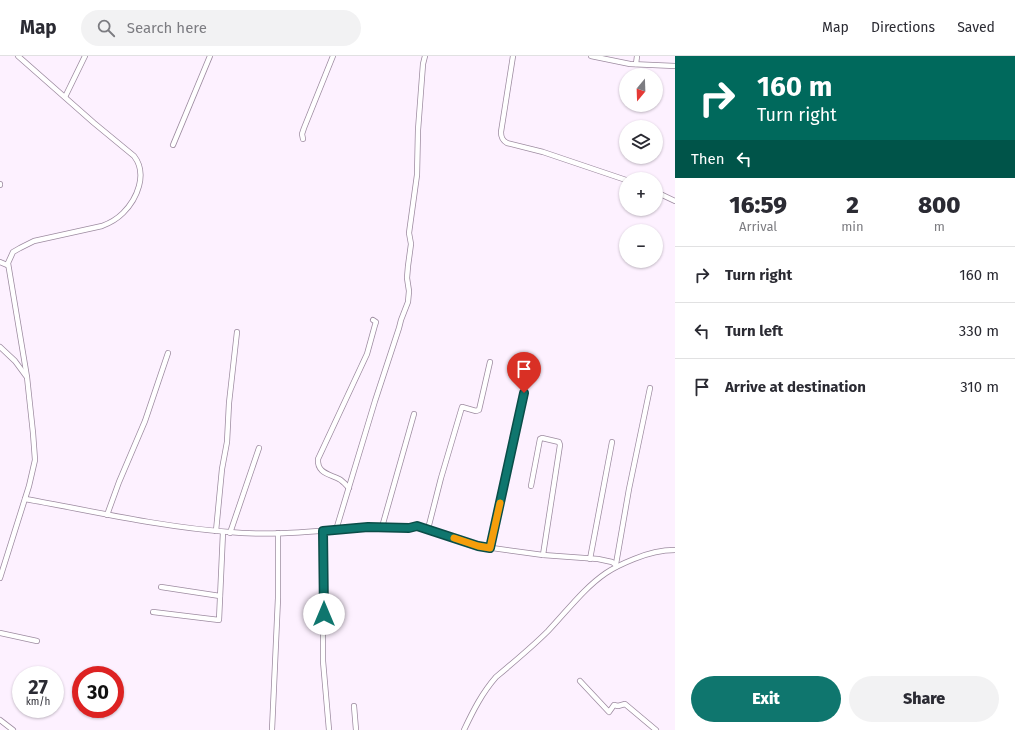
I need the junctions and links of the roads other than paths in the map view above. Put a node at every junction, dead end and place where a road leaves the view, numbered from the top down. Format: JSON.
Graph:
{"nodes":[{"id":1,"x":18,"y":56,"type":"edge"},
{"id":2,"x":85,"y":56,"type":"edge"},
{"id":3,"x":210,"y":56,"type":"edge"},
{"id":4,"x":333,"y":56,"type":"edge"},
{"id":5,"x":425,"y":56,"type":"edge"},
{"id":6,"x":513,"y":56,"type":"edge"},
{"id":7,"x":591,"y":56,"type":"edge"},
{"id":8,"x":637,"y":56,"type":"edge"},
{"id":9,"x":636,"y":64,"type":"junction"},
{"id":10,"x":675,"y":66,"type":"edge"},
{"id":11,"x":65,"y":97,"type":"junction"},
{"id":12,"x":303,"y":139,"type":"dead end"},
{"id":13,"x":173,"y":145,"type":"dead end"},
{"id":14,"x":619,"y":178,"type":"edge"},
{"id":15,"x":663,"y":195,"type":"edge"},
{"id":16,"x":675,"y":201,"type":"edge"},
{"id":17,"x":0,"y":262,"type":"edge"},
{"id":18,"x":7,"y":265,"type":"junction"},
{"id":19,"x":373,"y":320,"type":"dead end"},
{"id":20,"x":237,"y":332,"type":"dead end"},
{"id":21,"x":0,"y":347,"type":"edge"},
{"id":22,"x":168,"y":354,"type":"dead end"},
{"id":23,"x":490,"y":362,"type":"dead end"},
{"id":24,"x":27,"y":377,"type":"junction"},
{"id":25,"x":650,"y":388,"type":"dead end"},
{"id":26,"x":524,"y":393,"type":"dead end"},
{"id":27,"x":414,"y":414,"type":"dead end"},
{"id":28,"x":612,"y":442,"type":"dead end"},
{"id":29,"x":259,"y":448,"type":"dead end"},
{"id":30,"x":531,"y":486,"type":"dead end"},
{"id":31,"x":349,"y":488,"type":"junction"},
{"id":32,"x":25,"y":499,"type":"junction"},
{"id":33,"x":107,"y":515,"type":"junction"},
{"id":34,"x":382,"y":528,"type":"junction"},
{"id":35,"x":428,"y":529,"type":"junction"},
{"id":36,"x":336,"y":530,"type":"junction"},
{"id":37,"x":216,"y":531,"type":"junction"},
{"id":38,"x":323,"y":531,"type":"junction"},
{"id":39,"x":223,"y":532,"type":"junction"},
{"id":40,"x":230,"y":532,"type":"junction"},
{"id":41,"x":278,"y":533,"type":"junction"},
{"id":42,"x":490,"y":548,"type":"junction"},
{"id":43,"x":675,"y":550,"type":"edge"},
{"id":44,"x":543,"y":555,"type":"junction"},
{"id":45,"x":590,"y":559,"type":"junction"},
{"id":46,"x":617,"y":565,"type":"junction"},
{"id":47,"x":0,"y":578,"type":"edge"},
{"id":48,"x":161,"y":587,"type":"dead end"},
{"id":49,"x":220,"y":596,"type":"junction"},
{"id":50,"x":153,"y":612,"type":"dead end"},
{"id":51,"x":0,"y":633,"type":"edge"},
{"id":52,"x":37,"y":641,"type":"dead end"},
{"id":53,"x":580,"y":681,"type":"dead end"},
{"id":54,"x":354,"y":706,"type":"dead end"},
{"id":55,"x":0,"y":720,"type":"edge"},
{"id":56,"x":13,"y":730,"type":"edge"},
{"id":57,"x":272,"y":730,"type":"edge"},
{"id":58,"x":328,"y":730,"type":"edge"},
{"id":59,"x":356,"y":730,"type":"edge"},
{"id":60,"x":464,"y":730,"type":"edge"},
{"id":61,"x":656,"y":730,"type":"edge"}],
"edges":[{"from":1,"to":11,"type":"street"},
{"from":2,"to":11,"type":"street"},
{"from":3,"to":13,"type":"street"},
{"from":4,"to":12,"type":"street"},
{"from":5,"to":31,"type":"street"},
{"from":6,"to":14,"type":"street"},
{"from":7,"to":9,"type":"street"},
{"from":8,"to":9,"type":"street"},
{"from":9,"to":10,"type":"street"},
{"from":11,"to":18,"type":"street"},
{"from":15,"to":16,"type":"street"},
{"from":17,"to":18,"type":"street"},
{"from":18,"to":24,"type":"street"},
{"from":19,"to":31,"type":"street"},
{"from":20,"to":37,"type":"street"},
{"from":21,"to":24,"type":"street"},
{"from":22,"to":33,"type":"street"},
{"from":23,"to":35,"type":"street"},
{"from":24,"to":32,"type":"street"},
{"from":25,"to":46,"type":"street"},
{"from":26,"to":42,"type":"street"},
{"from":27,"to":34,"type":"street"},
{"from":28,"to":45,"type":"street"},
{"from":29,"to":40,"type":"street"},
{"from":30,"to":44,"type":"street"},
{"from":31,"to":36,"type":"street"},
{"from":32,"to":33,"type":"street"},
{"from":32,"to":47,"type":"street"},
{"from":33,"to":37,"type":"street"},
{"from":34,"to":35,"type":"street"},
{"from":34,"to":36,"type":"street"},
{"from":35,"to":42,"type":"street"},
{"from":36,"to":38,"type":"street"},
{"from":37,"to":39,"type":"street"},
{"from":38,"to":41,"type":"street"},
{"from":38,"to":58,"type":"street"},
{"from":39,"to":40,"type":"street"},
{"from":39,"to":49,"type":"street"},
{"from":40,"to":41,"type":"street"},
{"from":41,"to":57,"type":"street"},
{"from":42,"to":44,"type":"street"},
{"from":43,"to":46,"type":"street"},
{"from":44,"to":45,"type":"street"},
{"from":45,"to":46,"type":"street"},
{"from":46,"to":60,"type":"street"},
{"from":48,"to":49,"type":"street"},
{"from":49,"to":50,"type":"street"},
{"from":51,"to":52,"type":"street"},
{"from":53,"to":61,"type":"street"},
{"from":54,"to":59,"type":"street"},
{"from":55,"to":56,"type":"street"}]}
